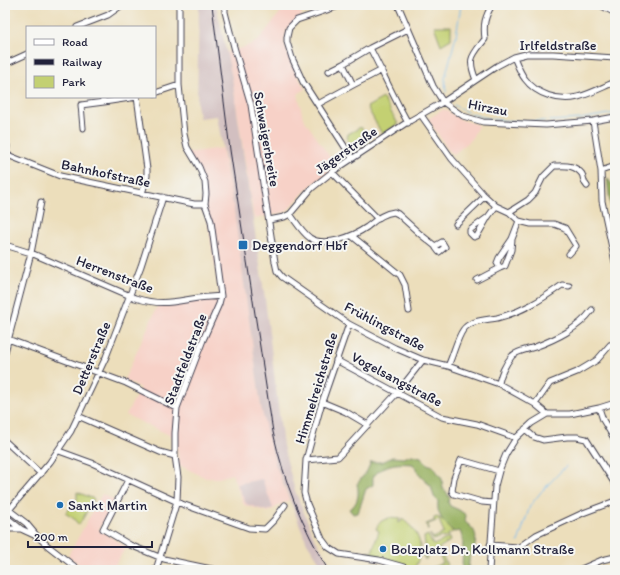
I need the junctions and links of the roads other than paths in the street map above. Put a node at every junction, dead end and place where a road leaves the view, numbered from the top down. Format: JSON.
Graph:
{"nodes":[{"id":1,"x":122,"y":5,"type":"edge"},
{"id":2,"x":179,"y":5,"type":"edge"},
{"id":3,"x":225,"y":5,"type":"edge"},
{"id":4,"x":342,"y":5,"type":"edge"},
{"id":5,"x":398,"y":5,"type":"edge"},
{"id":6,"x":492,"y":5,"type":"edge"},
{"id":7,"x":600,"y":5,"type":"edge"},
{"id":8,"x":615,"y":13,"type":"edge"},
{"id":9,"x":86,"y":25,"type":"edge"},
{"id":10,"x":408,"y":29,"type":"junction"},
{"id":11,"x":370,"y":48,"type":"junction"},
{"id":12,"x":26,"y":54,"type":"edge"},
{"id":13,"x":514,"y":56,"type":"junction"},
{"id":14,"x":615,"y":58,"type":"edge"},
{"id":15,"x":5,"y":64,"type":"edge"},
{"id":16,"x":342,"y":64,"type":"junction"},
{"id":17,"x":382,"y":70,"type":"junction"},
{"id":18,"x":329,"y":71,"type":"dead end"},
{"id":19,"x":476,"y":80,"type":"junction"},
{"id":20,"x":615,"y":82,"type":"edge"},
{"id":21,"x":179,"y":85,"type":"junction"},
{"id":22,"x":353,"y":85,"type":"junction"},
{"id":23,"x":156,"y":93,"type":"edge"},
{"id":24,"x":126,"y":98,"type":"edge"},
{"id":25,"x":137,"y":98,"type":"edge"},
{"id":26,"x":103,"y":100,"type":"edge"},
{"id":27,"x":443,"y":102,"type":"junction"},
{"id":28,"x":318,"y":104,"type":"junction"},
{"id":29,"x":421,"y":115,"type":"junction"},
{"id":30,"x":615,"y":117,"type":"edge"},
{"id":31,"x":593,"y":121,"type":"junction"},
{"id":32,"x":408,"y":122,"type":"junction"},
{"id":33,"x":83,"y":128,"type":"dead end"},
{"id":34,"x":5,"y":140,"type":"edge"},
{"id":35,"x":5,"y":154,"type":"edge"},
{"id":36,"x":352,"y":158,"type":"junction"},
{"id":37,"x":615,"y":166,"type":"edge"},
{"id":38,"x":601,"y":171,"type":"junction"},
{"id":39,"x":332,"y":172,"type":"junction"},
{"id":40,"x":587,"y":186,"type":"dead end"},
{"id":41,"x":142,"y":194,"type":"junction"},
{"id":42,"x":485,"y":196,"type":"junction"},
{"id":43,"x":163,"y":197,"type":"junction"},
{"id":44,"x":41,"y":202,"type":"dead end"},
{"id":45,"x":205,"y":204,"type":"junction"},
{"id":46,"x":496,"y":206,"type":"junction"},
{"id":47,"x":509,"y":212,"type":"junction"},
{"id":48,"x":290,"y":214,"type":"junction"},
{"id":49,"x":488,"y":216,"type":"dead end"},
{"id":50,"x":378,"y":218,"type":"junction"},
{"id":51,"x":269,"y":220,"type":"junction"},
{"id":52,"x":519,"y":222,"type":"junction"},
{"id":53,"x":456,"y":224,"type":"dead end"},
{"id":54,"x":352,"y":236,"type":"junction"},
{"id":55,"x":512,"y":239,"type":"junction"},
{"id":56,"x":5,"y":245,"type":"edge"},
{"id":57,"x":435,"y":246,"type":"dead end"},
{"id":58,"x":31,"y":253,"type":"junction"},
{"id":59,"x":569,"y":254,"type":"dead end"},
{"id":60,"x":615,"y":262,"type":"edge"},
{"id":61,"x":500,"y":268,"type":"junction"},
{"id":62,"x":282,"y":277,"type":"joint"},
{"id":63,"x":477,"y":280,"type":"dead end"},
{"id":64,"x":569,"y":286,"type":"dead end"},
{"id":65,"x":130,"y":295,"type":"junction"},
{"id":66,"x":221,"y":296,"type":"junction"},
{"id":67,"x":592,"y":310,"type":"dead end"},
{"id":68,"x":409,"y":311,"type":"dead end"},
{"id":69,"x":349,"y":324,"type":"junction"},
{"id":70,"x":7,"y":338,"type":"edge"},
{"id":71,"x":610,"y":344,"type":"dead end"},
{"id":72,"x":5,"y":352,"type":"edge"},
{"id":73,"x":336,"y":360,"type":"junction"},
{"id":74,"x":423,"y":360,"type":"junction"},
{"id":75,"x":448,"y":366,"type":"junction"},
{"id":76,"x":99,"y":373,"type":"junction"},
{"id":77,"x":499,"y":384,"type":"junction"},
{"id":78,"x":397,"y":393,"type":"junction"},
{"id":79,"x":322,"y":402,"type":"junction"},
{"id":80,"x":615,"y":403,"type":"edge"},
{"id":81,"x":536,"y":404,"type":"junction"},
{"id":82,"x":177,"y":408,"type":"junction"},
{"id":83,"x":599,"y":408,"type":"junction"},
{"id":84,"x":547,"y":414,"type":"junction"},
{"id":85,"x":78,"y":416,"type":"junction"},
{"id":86,"x":368,"y":425,"type":"junction"},
{"id":87,"x":525,"y":429,"type":"junction"},
{"id":88,"x":516,"y":438,"type":"junction"},
{"id":89,"x":615,"y":440,"type":"edge"},
{"id":90,"x":5,"y":441,"type":"edge"},
{"id":91,"x":59,"y":451,"type":"junction"},
{"id":92,"x":175,"y":456,"type":"junction"},
{"id":93,"x":306,"y":460,"type":"junction"},
{"id":94,"x":499,"y":471,"type":"junction"},
{"id":95,"x":41,"y":474,"type":"junction"},
{"id":96,"x":128,"y":480,"type":"junction"},
{"id":97,"x":615,"y":484,"type":"edge"},
{"id":98,"x":177,"y":501,"type":"junction"},
{"id":99,"x":615,"y":501,"type":"edge"},
{"id":100,"x":493,"y":503,"type":"junction"},
{"id":101,"x":285,"y":505,"type":"dead end"},
{"id":102,"x":6,"y":514,"type":"edge"},
{"id":103,"x":21,"y":529,"type":"junction"},
{"id":104,"x":5,"y":531,"type":"edge"},
{"id":105,"x":36,"y":536,"type":"junction"},
{"id":106,"x":490,"y":545,"type":"junction"},
{"id":107,"x":615,"y":557,"type":"edge"},
{"id":108,"x":160,"y":558,"type":"junction"},
{"id":109,"x":79,"y":570,"type":"edge"},
{"id":110,"x":156,"y":570,"type":"edge"},
{"id":111,"x":216,"y":570,"type":"edge"},
{"id":112,"x":408,"y":570,"type":"edge"},
{"id":113,"x":489,"y":570,"type":"edge"},
{"id":114,"x":579,"y":570,"type":"edge"}],
"edges":[{"from":1,"to":9,"type":"street"},
{"from":2,"to":21,"type":"street","name":"Stadtfeldstraße"},
{"from":3,"to":51,"type":"street","name":"Schwaigerbreite"},
{"from":4,"to":28,"type":"street"},
{"from":5,"to":10,"type":"street","name":"Hirzau"},
{"from":6,"to":19,"type":"street"},
{"from":7,"to":8,"type":"street"},
{"from":10,"to":11,"type":"street"},
{"from":10,"to":27,"type":"street","name":"Hirzau"},
{"from":11,"to":16,"type":"street"},
{"from":11,"to":17,"type":"street"},
{"from":12,"to":15,"type":"street"},
{"from":13,"to":14,"type":"street","name":"Irlfeldstraße"},
{"from":13,"to":19,"type":"street","name":"Irlfeldstraße"},
{"from":13,"to":20,"type":"street"},
{"from":16,"to":18,"type":"street"},
{"from":16,"to":22,"type":"street"},
{"from":17,"to":22,"type":"street"},
{"from":17,"to":32,"type":"street"},
{"from":19,"to":27,"type":"street","name":"Irlfeldstraße"},
{"from":21,"to":23,"type":"street"},
{"from":21,"to":45,"type":"street","name":"Stadtfeldstraße"},
{"from":22,"to":28,"type":"street"},
{"from":24,"to":26,"type":"street"},
{"from":25,"to":41,"type":"street"},
{"from":26,"to":33,"type":"street"},
{"from":27,"to":29,"type":"street","name":"Jägerstraße"},
{"from":27,"to":31,"type":"street","name":"Hirzau"},
{"from":28,"to":36,"type":"street"},
{"from":29,"to":32,"type":"street","name":"Jägerstraße"},
{"from":29,"to":42,"type":"street"},
{"from":30,"to":31,"type":"street","name":"Hirzau"},
{"from":31,"to":38,"type":"street"},
{"from":32,"to":36,"type":"street","name":"Jägerstraße"},
{"from":34,"to":35,"type":"street"},
{"from":35,"to":41,"type":"street","name":"Bahnhofstraße"},
{"from":36,"to":39,"type":"street","name":"Jägerstraße"},
{"from":37,"to":38,"type":"street"},
{"from":38,"to":60,"type":"street"},
{"from":39,"to":48,"type":"street","name":"Jägerstraße"},
{"from":39,"to":50,"type":"street"},
{"from":40,"to":47,"type":"street"},
{"from":41,"to":43,"type":"street","name":"Bahnhofstraße"},
{"from":42,"to":46,"type":"street"},
{"from":42,"to":53,"type":"street"},
{"from":43,"to":45,"type":"street","name":"Bahnhofstraße"},
{"from":43,"to":65,"type":"street","name":"Detterstraße"},
{"from":44,"to":58,"type":"street"},
{"from":45,"to":66,"type":"street","name":"Stadtfeldstraße"},
{"from":46,"to":47,"type":"street"},
{"from":46,"to":49,"type":"street"},
{"from":47,"to":52,"type":"street"},
{"from":48,"to":51,"type":"street"},
{"from":48,"to":54,"type":"street"},
{"from":50,"to":54,"type":"street"},
{"from":50,"to":57,"type":"street"},
{"from":51,"to":62,"type":"street","name":"Schwaigerbreite"},
{"from":52,"to":55,"type":"street"},
{"from":52,"to":59,"type":"street"},
{"from":54,"to":68,"type":"street"},
{"from":55,"to":61,"type":"street"},
{"from":55,"to":61,"type":"street"},
{"from":56,"to":58,"type":"street","name":"Herrenstraße"},
{"from":58,"to":65,"type":"street","name":"Herrenstraße"},
{"from":58,"to":70,"type":"street"},
{"from":61,"to":63,"type":"street"},
{"from":62,"to":69,"type":"street","name":"Frühlingstraße"},
{"from":64,"to":75,"type":"street"},
{"from":65,"to":66,"type":"street","name":"Herrenstraße"},
{"from":65,"to":76,"type":"street","name":"Detterstraße"},
{"from":66,"to":82,"type":"street","name":"Stadtfeldstraße"},
{"from":67,"to":77,"type":"street"},
{"from":69,"to":73,"type":"street","name":"Himmelreichstraße"},
{"from":69,"to":74,"type":"street","name":"Frühlingstraße"},
{"from":70,"to":72,"type":"street"},
{"from":70,"to":76,"type":"street"},
{"from":71,"to":81,"type":"street"},
{"from":73,"to":78,"type":"street","name":"Vogelsangstraße"},
{"from":73,"to":79,"type":"street","name":"Himmelreichstraße"},
{"from":74,"to":75,"type":"street","name":"Frühlingstraße"},
{"from":74,"to":78,"type":"street"},
{"from":75,"to":77,"type":"street","name":"Frühlingstraße"},
{"from":76,"to":82,"type":"street"},
{"from":76,"to":85,"type":"street","name":"Detterstraße"},
{"from":77,"to":81,"type":"street","name":"Frühlingstraße"},
{"from":78,"to":86,"type":"street"},
{"from":78,"to":88,"type":"street","name":"Vogelsangstraße"},
{"from":79,"to":86,"type":"street"},
{"from":79,"to":93,"type":"street","name":"Himmelreichstraße"},
{"from":80,"to":83,"type":"street"},
{"from":81,"to":84,"type":"street","name":"Frühlingstraße"},
{"from":82,"to":92,"type":"street","name":"Stadtfeldstraße"},
{"from":83,"to":84,"type":"street"},
{"from":83,"to":89,"type":"street"},
{"from":84,"to":87,"type":"street"},
{"from":85,"to":91,"type":"street","name":"Detterstraße"},
{"from":85,"to":92,"type":"street"},
{"from":86,"to":93,"type":"street"},
{"from":87,"to":88,"type":"street"},
{"from":87,"to":97,"type":"street"},
{"from":88,"to":94,"type":"street"},
{"from":90,"to":95,"type":"street"},
{"from":91,"to":95,"type":"street","name":"Detterstraße"},
{"from":91,"to":96,"type":"street"},
{"from":92,"to":98,"type":"street","name":"Stadtfeldstraße"},
{"from":93,"to":112,"type":"street","name":"Himmelreichstraße"},
{"from":94,"to":100,"type":"street"},
{"from":94,"to":100,"type":"street"},
{"from":95,"to":102,"type":"street","name":"Detterstraße"},
{"from":96,"to":98,"type":"street"},
{"from":96,"to":108,"type":"street"},
{"from":98,"to":101,"type":"street"},
{"from":98,"to":108,"type":"street","name":"Stadtfeldstraße"},
{"from":99,"to":106,"type":"street"},
{"from":100,"to":106,"type":"street"},
{"from":102,"to":103,"type":"street"},
{"from":102,"to":105,"type":"street"},
{"from":103,"to":104,"type":"street"},
{"from":103,"to":105,"type":"street"},
{"from":105,"to":109,"type":"street"},
{"from":106,"to":113,"type":"street"},
{"from":107,"to":114,"type":"street"},
{"from":108,"to":110,"type":"street","name":"Stadtfeldstraße"},
{"from":108,"to":111,"type":"street"}]}
